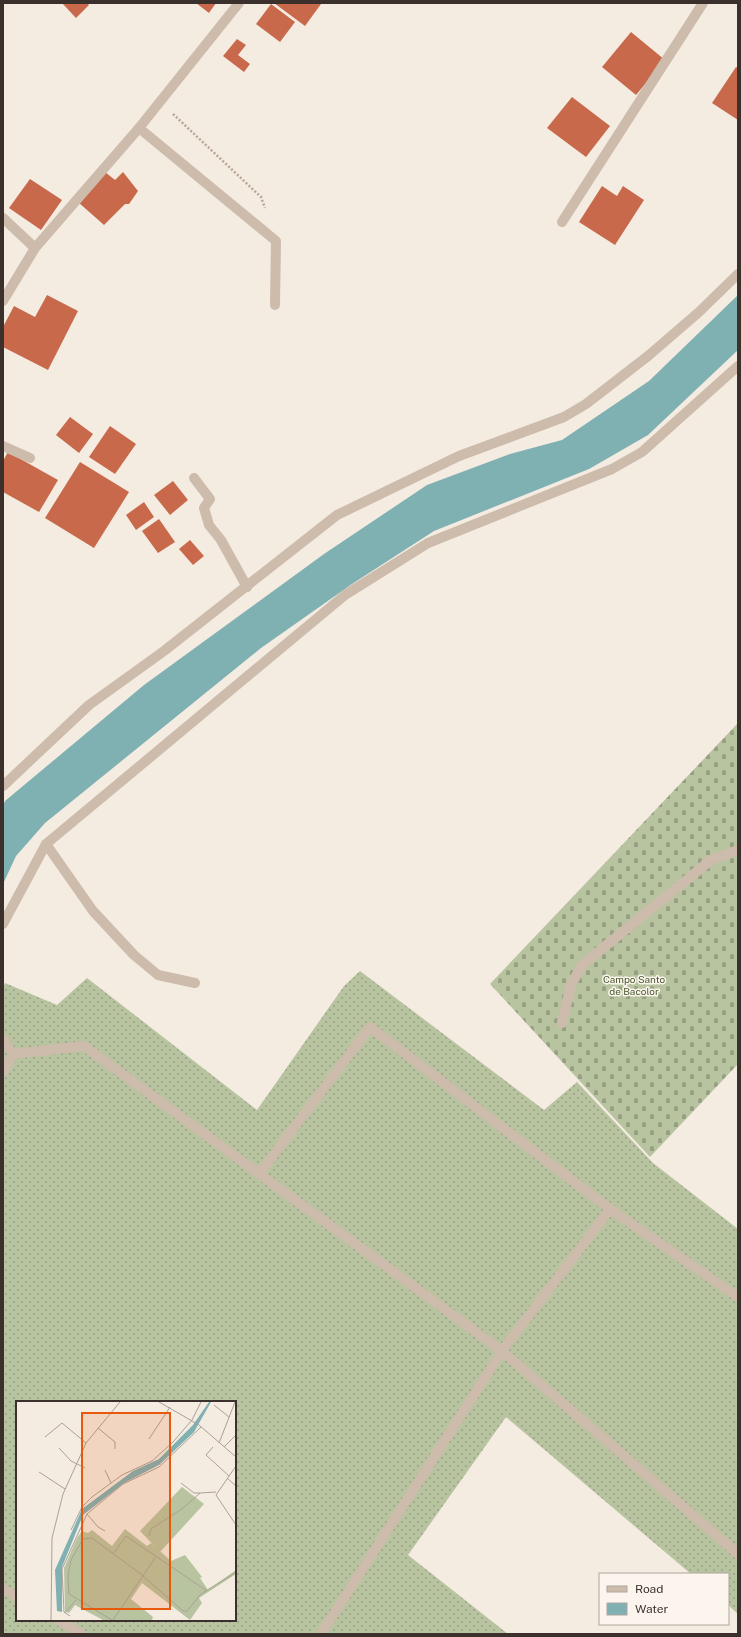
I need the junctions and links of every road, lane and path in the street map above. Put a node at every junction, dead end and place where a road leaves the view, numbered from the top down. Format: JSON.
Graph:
{"nodes":[{"id":1,"x":239,"y":3,"type":"edge"},
{"id":2,"x":703,"y":3,"type":"edge"},
{"id":3,"x":160,"y":102,"type":"junction"},
{"id":4,"x":139,"y":128,"type":"junction"},
{"id":5,"x":266,"y":212,"type":"dead end"},
{"id":6,"x":3,"y":218,"type":"edge"},
{"id":7,"x":562,"y":222,"type":"dead end"},
{"id":8,"x":35,"y":248,"type":"junction"},
{"id":9,"x":738,"y":274,"type":"edge"},
{"id":10,"x":3,"y":301,"type":"edge"},
{"id":11,"x":275,"y":305,"type":"dead end"},
{"id":12,"x":738,"y":366,"type":"edge"},
{"id":13,"x":3,"y":446,"type":"edge"},
{"id":14,"x":30,"y":458,"type":"dead end"},
{"id":15,"x":194,"y":478,"type":"dead end"},
{"id":16,"x":247,"y":587,"type":"junction"},
{"id":17,"x":3,"y":786,"type":"edge"},
{"id":18,"x":46,"y":844,"type":"junction"},
{"id":19,"x":738,"y":850,"type":"edge"},
{"id":20,"x":3,"y":924,"type":"edge"},
{"id":21,"x":195,"y":983,"type":"dead end"},
{"id":22,"x":562,"y":1023,"type":"dead end"},
{"id":23,"x":3,"y":1039,"type":"edge"},
{"id":24,"x":13,"y":1054,"type":"junction"},
{"id":25,"x":3,"y":1073,"type":"edge"},
{"id":26,"x":259,"y":1174,"type":"junction"},
{"id":27,"x":610,"y":1209,"type":"junction"},
{"id":28,"x":738,"y":1297,"type":"edge"},
{"id":29,"x":502,"y":1351,"type":"junction"},
{"id":30,"x":738,"y":1554,"type":"edge"},
{"id":31,"x":3,"y":1589,"type":"edge"},
{"id":32,"x":16,"y":1596,"type":"edge"},
{"id":33,"x":60,"y":1621,"type":"edge"},
{"id":34,"x":82,"y":1634,"type":"edge"},
{"id":35,"x":321,"y":1634,"type":"edge"}],
"edges":[{"from":1,"to":3,"type":"street"},
{"from":2,"to":7,"type":"street"},
{"from":3,"to":4,"type":"street"},
{"from":3,"to":5,"type":"path"},
{"from":4,"to":8,"type":"street"},
{"from":4,"to":11,"type":"street"},
{"from":6,"to":8,"type":"street"},
{"from":8,"to":10,"type":"street"},
{"from":9,"to":16,"type":"street"},
{"from":12,"to":18,"type":"street"},
{"from":13,"to":14,"type":"street"},
{"from":15,"to":16,"type":"street"},
{"from":16,"to":17,"type":"street"},
{"from":18,"to":20,"type":"street"},
{"from":18,"to":21,"type":"street"},
{"from":19,"to":22,"type":"street"},
{"from":23,"to":24,"type":"street"},
{"from":24,"to":25,"type":"street"},
{"from":24,"to":26,"type":"street"},
{"from":26,"to":27,"type":"street"},
{"from":26,"to":29,"type":"street"},
{"from":27,"to":28,"type":"street"},
{"from":27,"to":29,"type":"street"},
{"from":29,"to":30,"type":"street"},
{"from":29,"to":35,"type":"street"},
{"from":31,"to":32,"type":"street"},
{"from":33,"to":34,"type":"street"}]}
